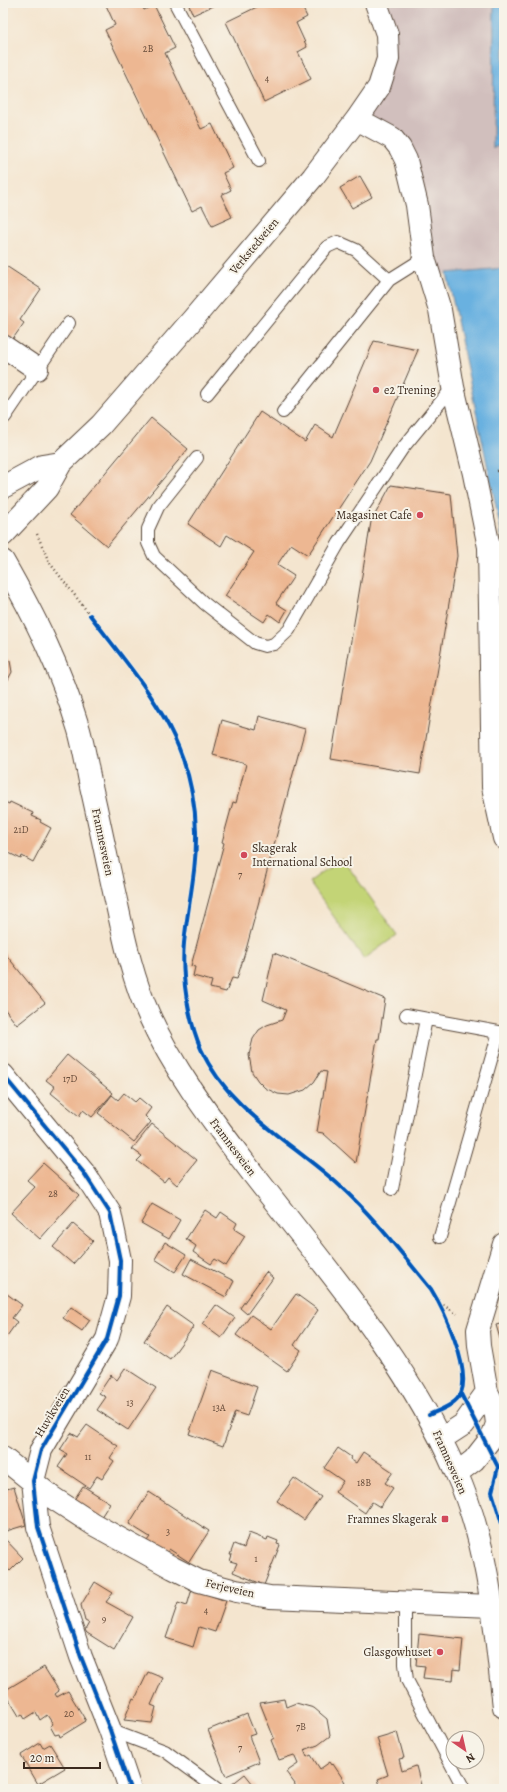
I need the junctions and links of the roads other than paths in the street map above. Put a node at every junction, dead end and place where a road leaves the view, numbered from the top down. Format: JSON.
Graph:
{"nodes":[{"id":1,"x":175,"y":3,"type":"edge"},
{"id":2,"x":376,"y":3,"type":"edge"},
{"id":3,"x":357,"y":119,"type":"junction"},
{"id":4,"x":259,"y":161,"type":"dead end"},
{"id":5,"x":424,"y":258,"type":"junction"},
{"id":6,"x":389,"y":280,"type":"junction"},
{"id":7,"x":69,"y":323,"type":"dead end"},
{"id":8,"x":3,"y":346,"type":"edge"},
{"id":9,"x":37,"y":369,"type":"junction"},
{"id":10,"x":453,"y":387,"type":"junction"},
{"id":11,"x":207,"y":394,"type":"dead end"},
{"id":12,"x":283,"y":412,"type":"dead end"},
{"id":13,"x":5,"y":417,"type":"dead end"},
{"id":14,"x":197,"y":458,"type":"dead end"},
{"id":15,"x":61,"y":463,"type":"junction"},
{"id":16,"x":3,"y":487,"type":"edge"},
{"id":17,"x":3,"y":535,"type":"edge"},
{"id":18,"x":3,"y":561,"type":"edge"},
{"id":19,"x":504,"y":838,"type":"edge"},
{"id":20,"x":406,"y":1015,"type":"dead end"},
{"id":21,"x":426,"y":1019,"type":"junction"},
{"id":22,"x":501,"y":1033,"type":"edge"},
{"id":23,"x":3,"y":1075,"type":"edge"},
{"id":24,"x":392,"y":1189,"type":"dead end"},
{"id":25,"x":440,"y":1237,"type":"dead end"},
{"id":26,"x":503,"y":1251,"type":"edge"},
{"id":27,"x":487,"y":1392,"type":"junction"},
{"id":28,"x":441,"y":1439,"type":"junction"},
{"id":29,"x":3,"y":1458,"type":"edge"},
{"id":30,"x":457,"y":1473,"type":"junction"},
{"id":31,"x":33,"y":1481,"type":"junction"},
{"id":32,"x":405,"y":1604,"type":"junction"},
{"id":33,"x":492,"y":1606,"type":"junction"},
{"id":34,"x":504,"y":1707,"type":"edge"},
{"id":35,"x":110,"y":1730,"type":"junction"},
{"id":36,"x":130,"y":1789,"type":"edge"},
{"id":37,"x":217,"y":1789,"type":"edge"},
{"id":38,"x":464,"y":1789,"type":"edge"}],
"edges":[{"from":1,"to":4,"type":"lane"},
{"from":2,"to":3,"type":"street","name":"Verkstedveien"},
{"from":3,"to":5,"type":"street"},
{"from":3,"to":15,"type":"street","name":"Verkstedveien"},
{"from":5,"to":6,"type":"lane"},
{"from":5,"to":10,"type":"street"},
{"from":6,"to":11,"type":"lane"},
{"from":6,"to":12,"type":"lane"},
{"from":7,"to":9,"type":"lane"},
{"from":8,"to":9,"type":"street"},
{"from":9,"to":13,"type":"lane"},
{"from":10,"to":14,"type":"lane"},
{"from":10,"to":19,"type":"street"},
{"from":15,"to":16,"type":"street"},
{"from":15,"to":17,"type":"street","name":"Verkstedveien"},
{"from":18,"to":28,"type":"street","name":"Framnesveien"},
{"from":20,"to":21,"type":"lane"},
{"from":21,"to":22,"type":"lane"},
{"from":21,"to":24,"type":"lane"},
{"from":22,"to":25,"type":"lane"},
{"from":23,"to":31,"type":"street","name":"Huvikveien"},
{"from":26,"to":27,"type":"street"},
{"from":27,"to":28,"type":"street"},
{"from":27,"to":30,"type":"street"},
{"from":28,"to":30,"type":"street","name":"Framnesveien"},
{"from":29,"to":31,"type":"street","name":"Ferjeveien"},
{"from":30,"to":33,"type":"street","name":"Framnesveien"},
{"from":31,"to":32,"type":"street","name":"Ferjeveien"},
{"from":31,"to":35,"type":"street","name":"Huvikveien"},
{"from":32,"to":33,"type":"street","name":"Ferjeveien"},
{"from":32,"to":38,"type":"lane"},
{"from":33,"to":34,"type":"street","name":"Framnesveien"},
{"from":35,"to":36,"type":"street","name":"Huvikveien"},
{"from":35,"to":37,"type":"lane"}]}
